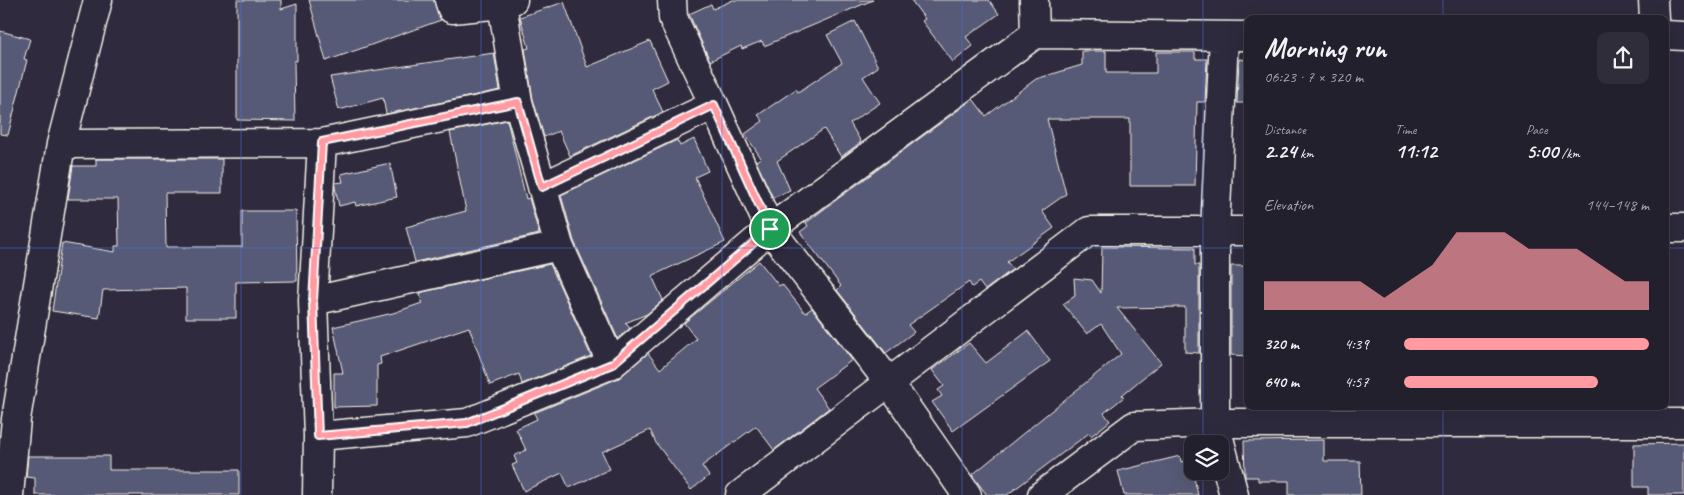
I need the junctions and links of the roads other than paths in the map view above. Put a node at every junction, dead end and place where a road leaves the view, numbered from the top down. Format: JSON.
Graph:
{"nodes":[{"id":1,"x":98,"y":0,"type":"edge"},
{"id":2,"x":449,"y":0,"type":"edge"},
{"id":3,"x":672,"y":0,"type":"edge"},
{"id":4,"x":1034,"y":0,"type":"edge"},
{"id":5,"x":1654,"y":0,"type":"edge"},
{"id":6,"x":508,"y":2,"type":"edge"},
{"id":7,"x":1654,"y":15,"type":"edge"},
{"id":8,"x":1035,"y":34,"type":"junction"},
{"id":9,"x":1669,"y":35,"type":"edge"},
{"id":10,"x":1236,"y":36,"type":"edge"},
{"id":11,"x":1684,"y":36,"type":"edge"},
{"id":12,"x":518,"y":102,"type":"junction"},
{"id":13,"x":714,"y":105,"type":"junction"},
{"id":14,"x":322,"y":142,"type":"junction"},
{"id":15,"x":61,"y":144,"type":"junction"},
{"id":16,"x":542,"y":187,"type":"junction"},
{"id":17,"x":1669,"y":228,"type":"edge"},
{"id":18,"x":1684,"y":228,"type":"edge"},
{"id":19,"x":770,"y":229,"type":"junction"},
{"id":20,"x":1244,"y":231,"type":"edge"},
{"id":21,"x":1215,"y":232,"type":"junction"},
{"id":22,"x":559,"y":246,"type":"junction"},
{"id":23,"x":313,"y":301,"type":"junction"},
{"id":24,"x":612,"y":364,"type":"junction"},
{"id":25,"x":888,"y":381,"type":"junction"},
{"id":26,"x":8,"y":419,"type":"edge"},
{"id":27,"x":1215,"y":423,"type":"junction"},
{"id":28,"x":1684,"y":423,"type":"edge"},
{"id":29,"x":318,"y":436,"type":"junction"},
{"id":30,"x":9,"y":495,"type":"edge"},
{"id":31,"x":317,"y":495,"type":"edge"},
{"id":32,"x":740,"y":495,"type":"edge"},
{"id":33,"x":967,"y":495,"type":"edge"},
{"id":34,"x":1042,"y":495,"type":"edge"},
{"id":35,"x":1234,"y":495,"type":"edge"}],
"edges":[{"from":1,"to":15,"type":"street"},
{"from":2,"to":6,"type":"street"},
{"from":3,"to":13,"type":"street"},
{"from":4,"to":8,"type":"street"},
{"from":5,"to":7,"type":"street"},
{"from":6,"to":12,"type":"street"},
{"from":8,"to":10,"type":"street"},
{"from":8,"to":19,"type":"street"},
{"from":9,"to":11,"type":"street"},
{"from":10,"to":21,"type":"street"},
{"from":12,"to":14,"type":"street"},
{"from":12,"to":16,"type":"street"},
{"from":13,"to":16,"type":"street"},
{"from":13,"to":19,"type":"street"},
{"from":14,"to":15,"type":"street"},
{"from":14,"to":23,"type":"street"},
{"from":15,"to":26,"type":"street"},
{"from":16,"to":22,"type":"street"},
{"from":17,"to":18,"type":"street"},
{"from":19,"to":24,"type":"street"},
{"from":19,"to":25,"type":"street"},
{"from":20,"to":21,"type":"street"},
{"from":21,"to":25,"type":"street"},
{"from":21,"to":27,"type":"street"},
{"from":22,"to":23,"type":"street"},
{"from":22,"to":24,"type":"street"},
{"from":23,"to":29,"type":"street"},
{"from":24,"to":29,"type":"street"},
{"from":25,"to":32,"type":"street"},
{"from":25,"to":33,"type":"street"},
{"from":26,"to":30,"type":"street"},
{"from":27,"to":28,"type":"street"},
{"from":27,"to":34,"type":"street"},
{"from":27,"to":35,"type":"street"},
{"from":29,"to":31,"type":"street"}]}
